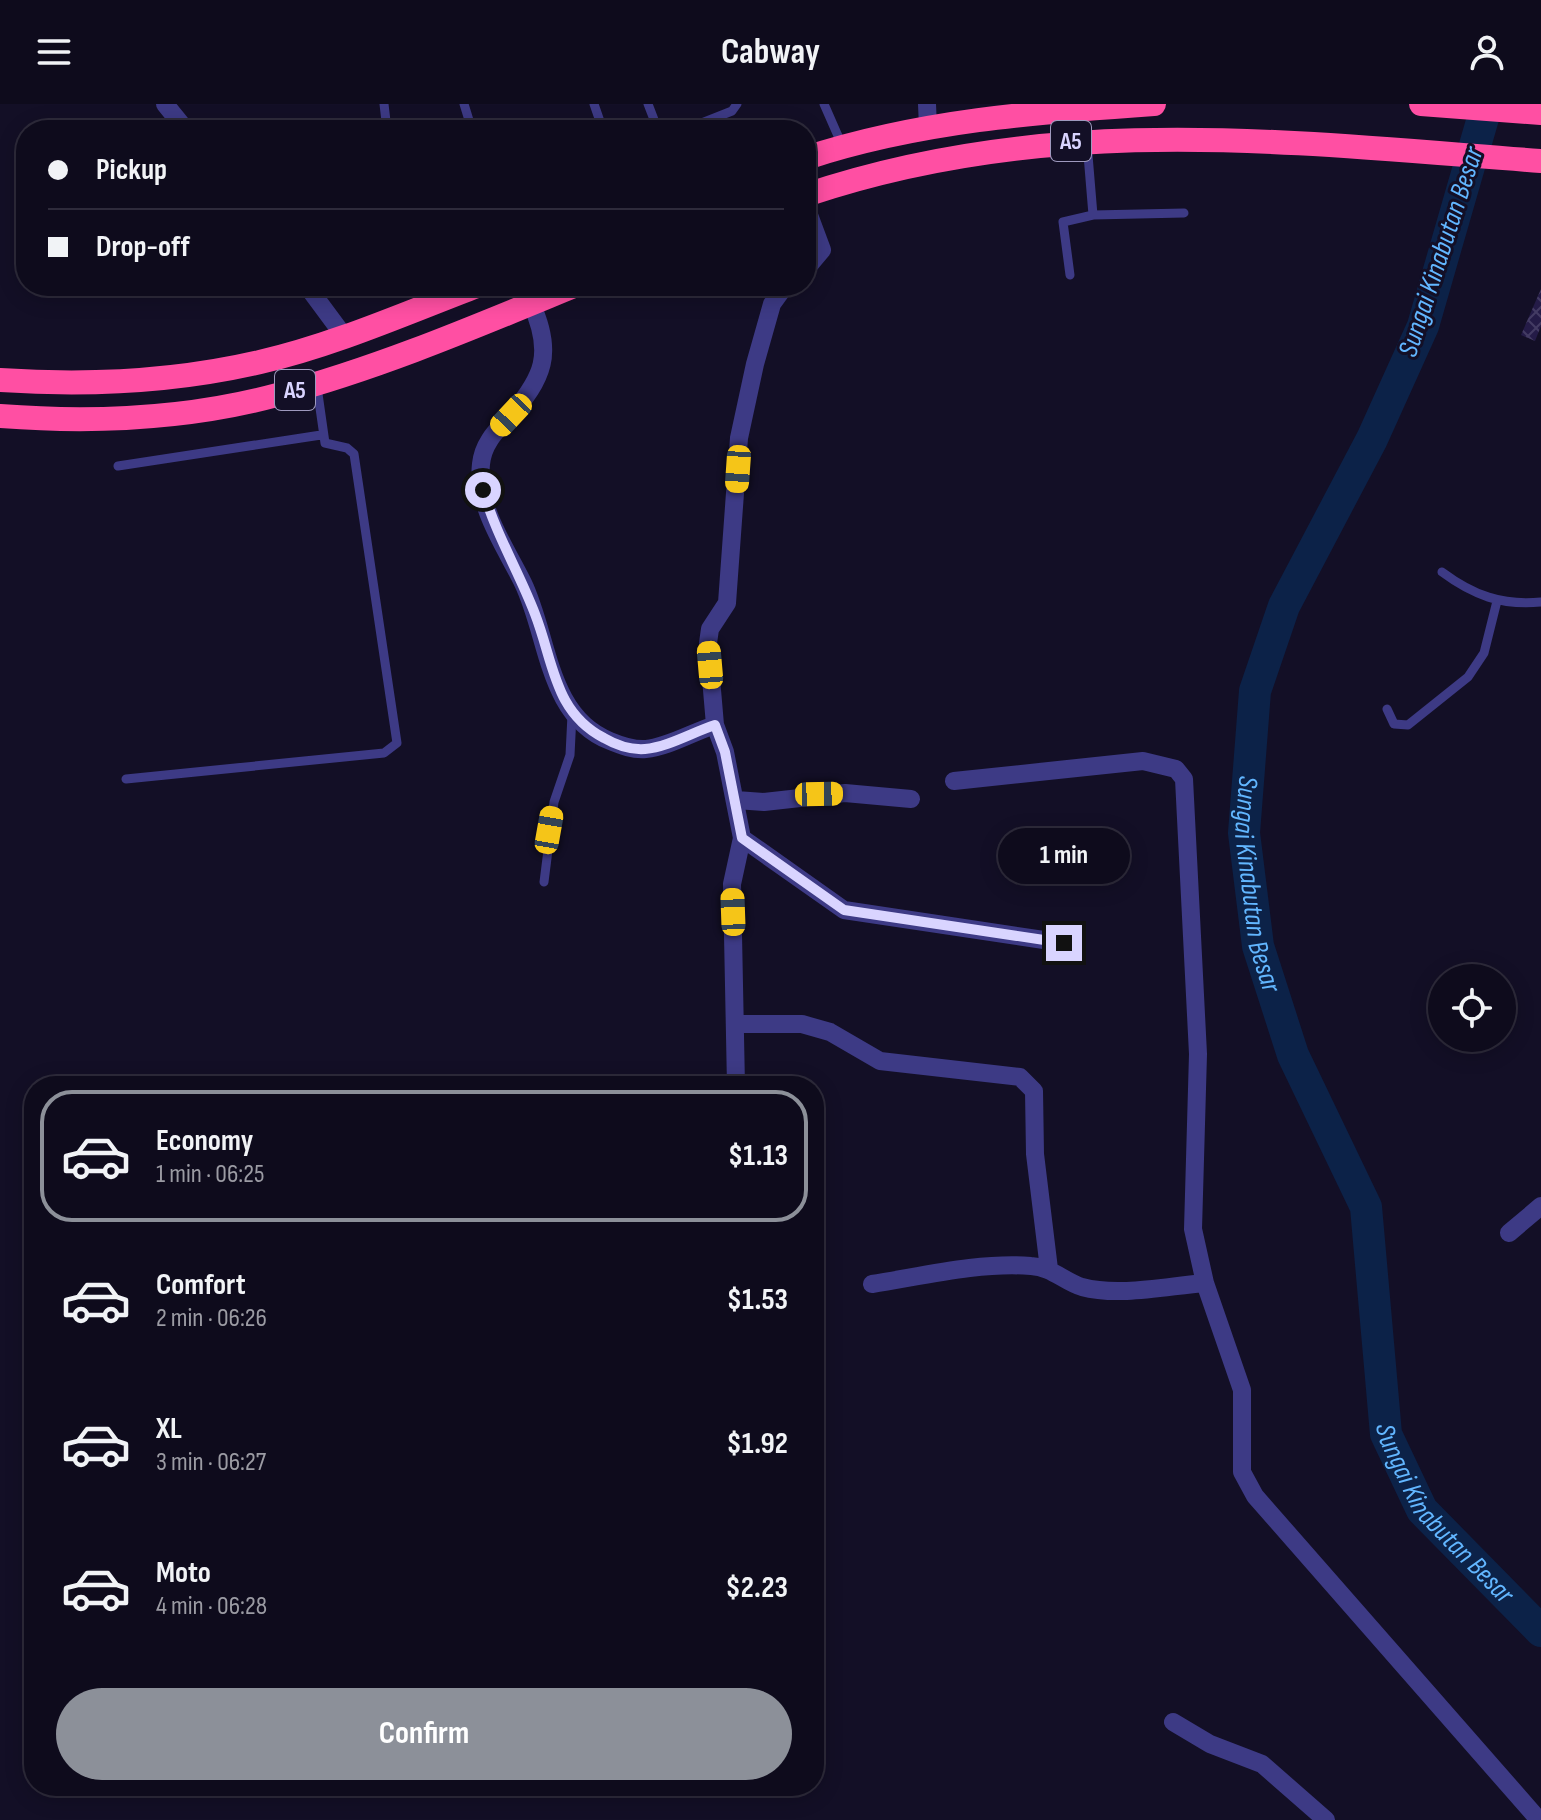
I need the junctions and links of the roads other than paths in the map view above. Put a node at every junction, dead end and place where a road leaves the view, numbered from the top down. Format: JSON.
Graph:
{"nodes":[{"id":1,"x":165,"y":104,"type":"edge"},
{"id":2,"x":737,"y":104,"type":"edge"},
{"id":3,"x":824,"y":104,"type":"edge"},
{"id":4,"x":1154,"y":104,"type":"edge"},
{"id":5,"x":1421,"y":104,"type":"edge"},
{"id":6,"x":1541,"y":113,"type":"edge"},
{"id":7,"x":928,"y":116,"type":"edge"},
{"id":8,"x":178,"y":120,"type":"edge"},
{"id":9,"x":709,"y":120,"type":"edge"},
{"id":10,"x":1087,"y":140,"type":"junction"},
{"id":11,"x":842,"y":146,"type":"junction"},
{"id":12,"x":816,"y":155,"type":"edge"},
{"id":13,"x":1541,"y":161,"type":"edge"},
{"id":14,"x":816,"y":192,"type":"edge"},
{"id":15,"x":1184,"y":213,"type":"dead end"},
{"id":16,"x":1093,"y":215,"type":"junction"},
{"id":17,"x":816,"y":234,"type":"edge"},
{"id":18,"x":816,"y":257,"type":"edge"},
{"id":19,"x":1070,"y":275,"type":"dead end"},
{"id":20,"x":314,"y":296,"type":"edge"},
{"id":21,"x":450,"y":296,"type":"edge"},
{"id":22,"x":549,"y":296,"type":"edge"},
{"id":23,"x":778,"y":296,"type":"edge"},
{"id":24,"x":531,"y":303,"type":"junction"},
{"id":25,"x":344,"y":336,"type":"junction"},
{"id":26,"x":0,"y":380,"type":"edge"},
{"id":27,"x":317,"y":384,"type":"junction"},
{"id":28,"x":0,"y":416,"type":"edge"},
{"id":29,"x":321,"y":435,"type":"junction"},
{"id":30,"x":118,"y":466,"type":"dead end"},
{"id":31,"x":1442,"y":572,"type":"dead end"},
{"id":32,"x":1497,"y":601,"type":"junction"},
{"id":33,"x":1541,"y":602,"type":"edge"},
{"id":34,"x":1387,"y":709,"type":"dead end"},
{"id":35,"x":572,"y":715,"type":"junction"},
{"id":36,"x":715,"y":725,"type":"junction"},
{"id":37,"x":126,"y":779,"type":"dead end"},
{"id":38,"x":954,"y":781,"type":"dead end"},
{"id":39,"x":911,"y":799,"type":"dead end"},
{"id":40,"x":736,"y":800,"type":"junction"},
{"id":41,"x":742,"y":838,"type":"junction"},
{"id":42,"x":544,"y":882,"type":"dead end"},
{"id":43,"x":1064,"y":943,"type":"dead end"},
{"id":44,"x":737,"y":1024,"type":"junction"},
{"id":45,"x":736,"y":1076,"type":"edge"},
{"id":46,"x":1541,"y":1206,"type":"edge"},
{"id":47,"x":1509,"y":1233,"type":"dead end"},
{"id":48,"x":1049,"y":1269,"type":"junction"},
{"id":49,"x":1205,"y":1283,"type":"junction"},
{"id":50,"x":872,"y":1284,"type":"dead end"},
{"id":51,"x":1173,"y":1722,"type":"dead end"},
{"id":52,"x":1326,"y":1820,"type":"edge"},
{"id":53,"x":1539,"y":1820,"type":"edge"}],
"edges":[{"from":1,"to":8,"type":"street"},
{"from":2,"to":9,"type":"lane"},
{"from":3,"to":11,"type":"lane"},
{"from":4,"to":7,"type":"highway","number":"A5"},
{"from":5,"to":6,"type":"highway"},
{"from":7,"to":11,"type":"highway","number":"A5"},
{"from":10,"to":13,"type":"highway","number":"A5"},
{"from":10,"to":14,"type":"highway","number":"A5"},
{"from":10,"to":16,"type":"lane"},
{"from":11,"to":12,"type":"highway","number":"A5"},
{"from":15,"to":16,"type":"lane"},
{"from":16,"to":19,"type":"lane"},
{"from":17,"to":18,"type":"street"},
{"from":20,"to":25,"type":"street"},
{"from":21,"to":25,"type":"highway","number":"A5"},
{"from":22,"to":24,"type":"highway","number":"A5"},
{"from":23,"to":36,"type":"street"},
{"from":24,"to":27,"type":"highway","number":"A5"},
{"from":24,"to":35,"type":"street"},
{"from":25,"to":26,"type":"highway","number":"A5"},
{"from":27,"to":28,"type":"highway","number":"A5"},
{"from":27,"to":29,"type":"lane"},
{"from":29,"to":30,"type":"lane"},
{"from":29,"to":37,"type":"lane"},
{"from":31,"to":32,"type":"lane"},
{"from":32,"to":33,"type":"lane"},
{"from":32,"to":34,"type":"lane"},
{"from":35,"to":36,"type":"street"},
{"from":35,"to":42,"type":"lane"},
{"from":36,"to":40,"type":"street"},
{"from":38,"to":49,"type":"street"},
{"from":39,"to":40,"type":"street"},
{"from":40,"to":41,"type":"street"},
{"from":41,"to":43,"type":"street"},
{"from":41,"to":44,"type":"street"},
{"from":44,"to":45,"type":"street"},
{"from":44,"to":48,"type":"street"},
{"from":46,"to":47,"type":"street"},
{"from":48,"to":49,"type":"street"},
{"from":48,"to":50,"type":"street"},
{"from":49,"to":53,"type":"street"},
{"from":51,"to":52,"type":"street"}]}
